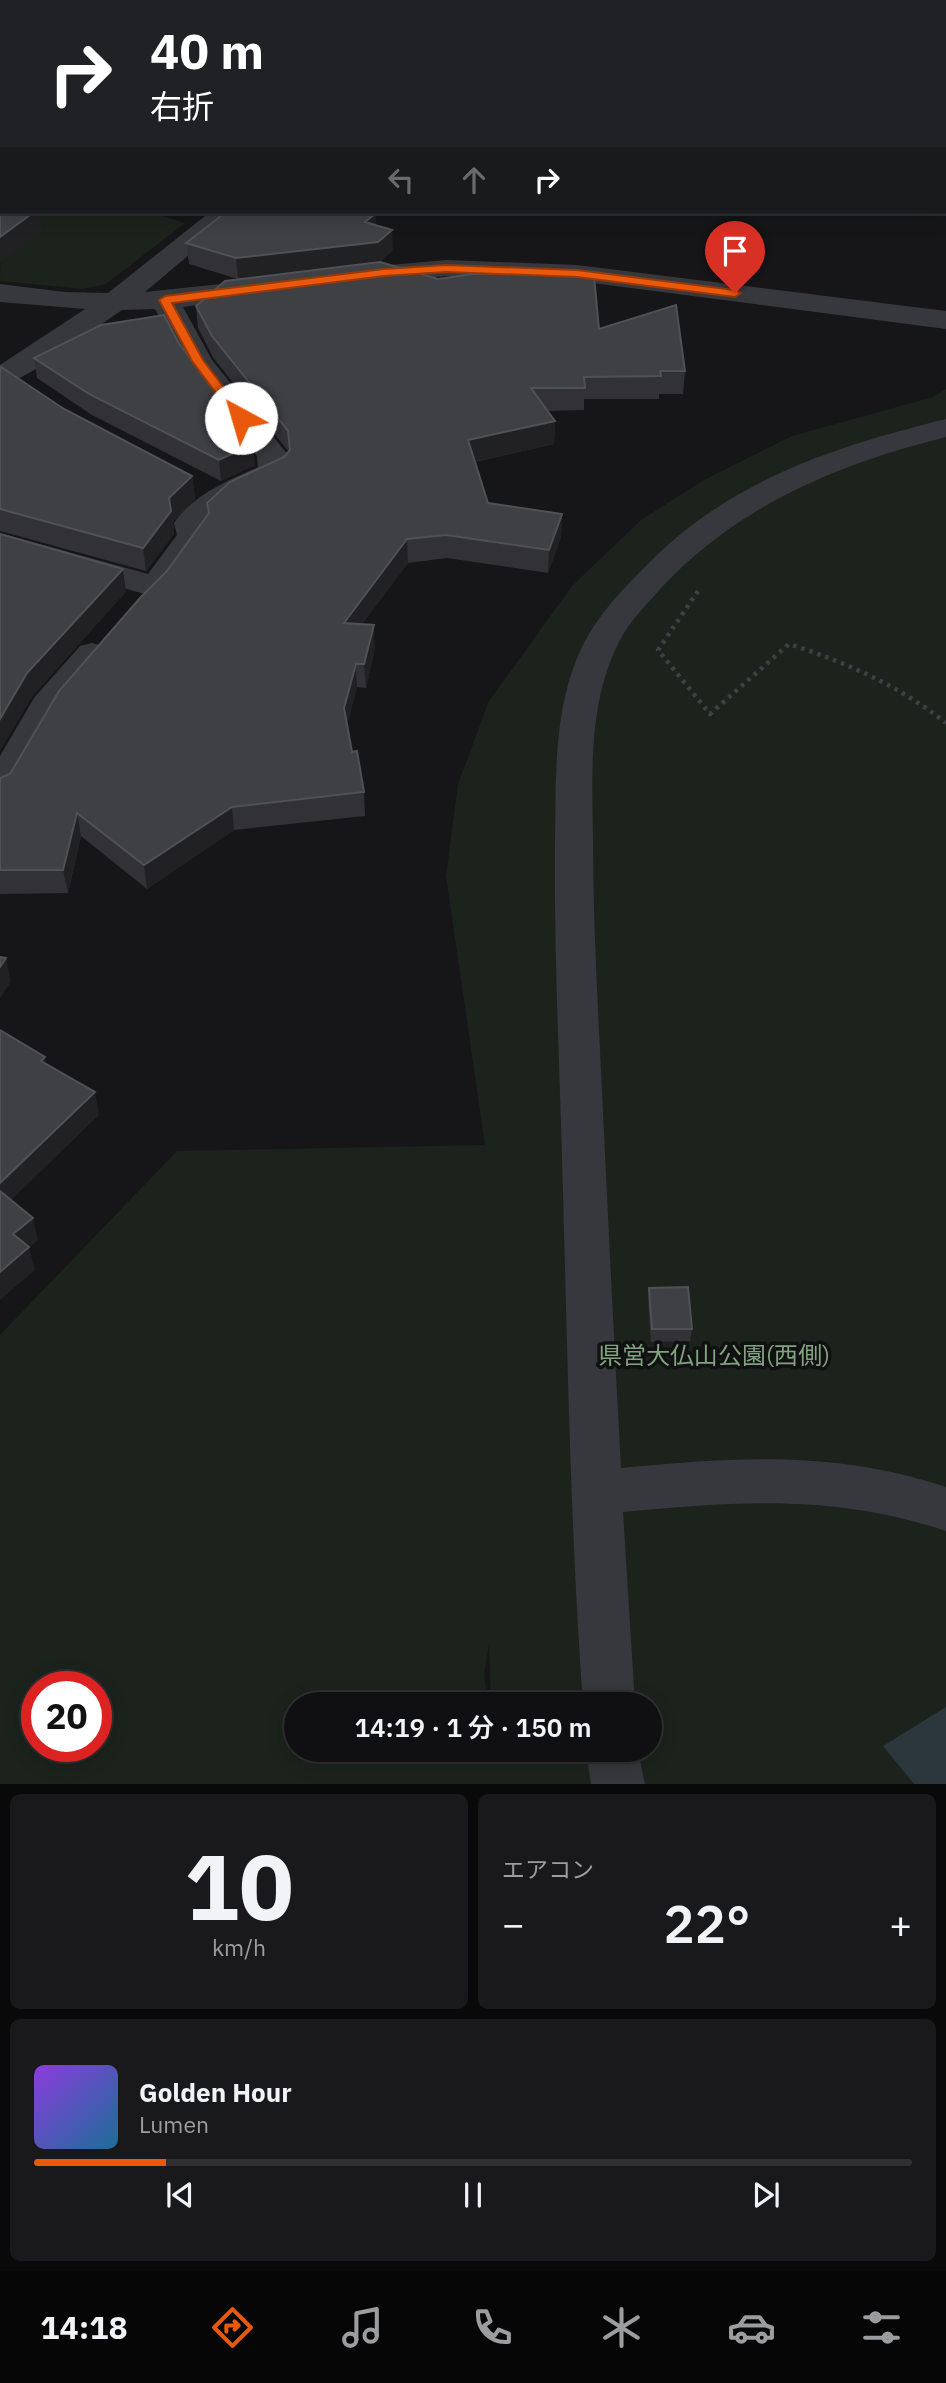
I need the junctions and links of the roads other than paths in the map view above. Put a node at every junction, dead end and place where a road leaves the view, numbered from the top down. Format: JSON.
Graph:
{"nodes":[{"id":1,"x":224,"y":214,"type":"edge"},
{"id":2,"x":333,"y":279,"type":"edge"},
{"id":3,"x":283,"y":286,"type":"edge"},
{"id":4,"x":0,"y":293,"type":"edge"},
{"id":5,"x":165,"y":300,"type":"junction"},
{"id":6,"x":115,"y":302,"type":"junction"},
{"id":7,"x":946,"y":320,"type":"edge"},
{"id":8,"x":11,"y":380,"type":"edge"},
{"id":9,"x":946,"y":428,"type":"edge"},
{"id":10,"x":0,"y":543,"type":"edge"},
{"id":11,"x":155,"y":587,"type":"junction"},
{"id":12,"x":0,"y":787,"type":"edge"},
{"id":13,"x":597,"y":1492,"type":"junction"},
{"id":14,"x":946,"y":1509,"type":"edge"},
{"id":15,"x":608,"y":1692,"type":"edge"},
{"id":16,"x":614,"y":1762,"type":"edge"},
{"id":17,"x":618,"y":1784,"type":"edge"}],
"edges":[{"from":1,"to":6,"type":"street"},
{"from":2,"to":7,"type":"street"},
{"from":3,"to":5,"type":"street"},
{"from":4,"to":6,"type":"street"},
{"from":5,"to":6,"type":"street"},
{"from":5,"to":11,"type":"street"},
{"from":6,"to":8,"type":"street"},
{"from":9,"to":13,"type":"street"},
{"from":10,"to":11,"type":"street"},
{"from":11,"to":12,"type":"street"},
{"from":13,"to":14,"type":"street"},
{"from":13,"to":15,"type":"street"},
{"from":16,"to":17,"type":"street"}]}
